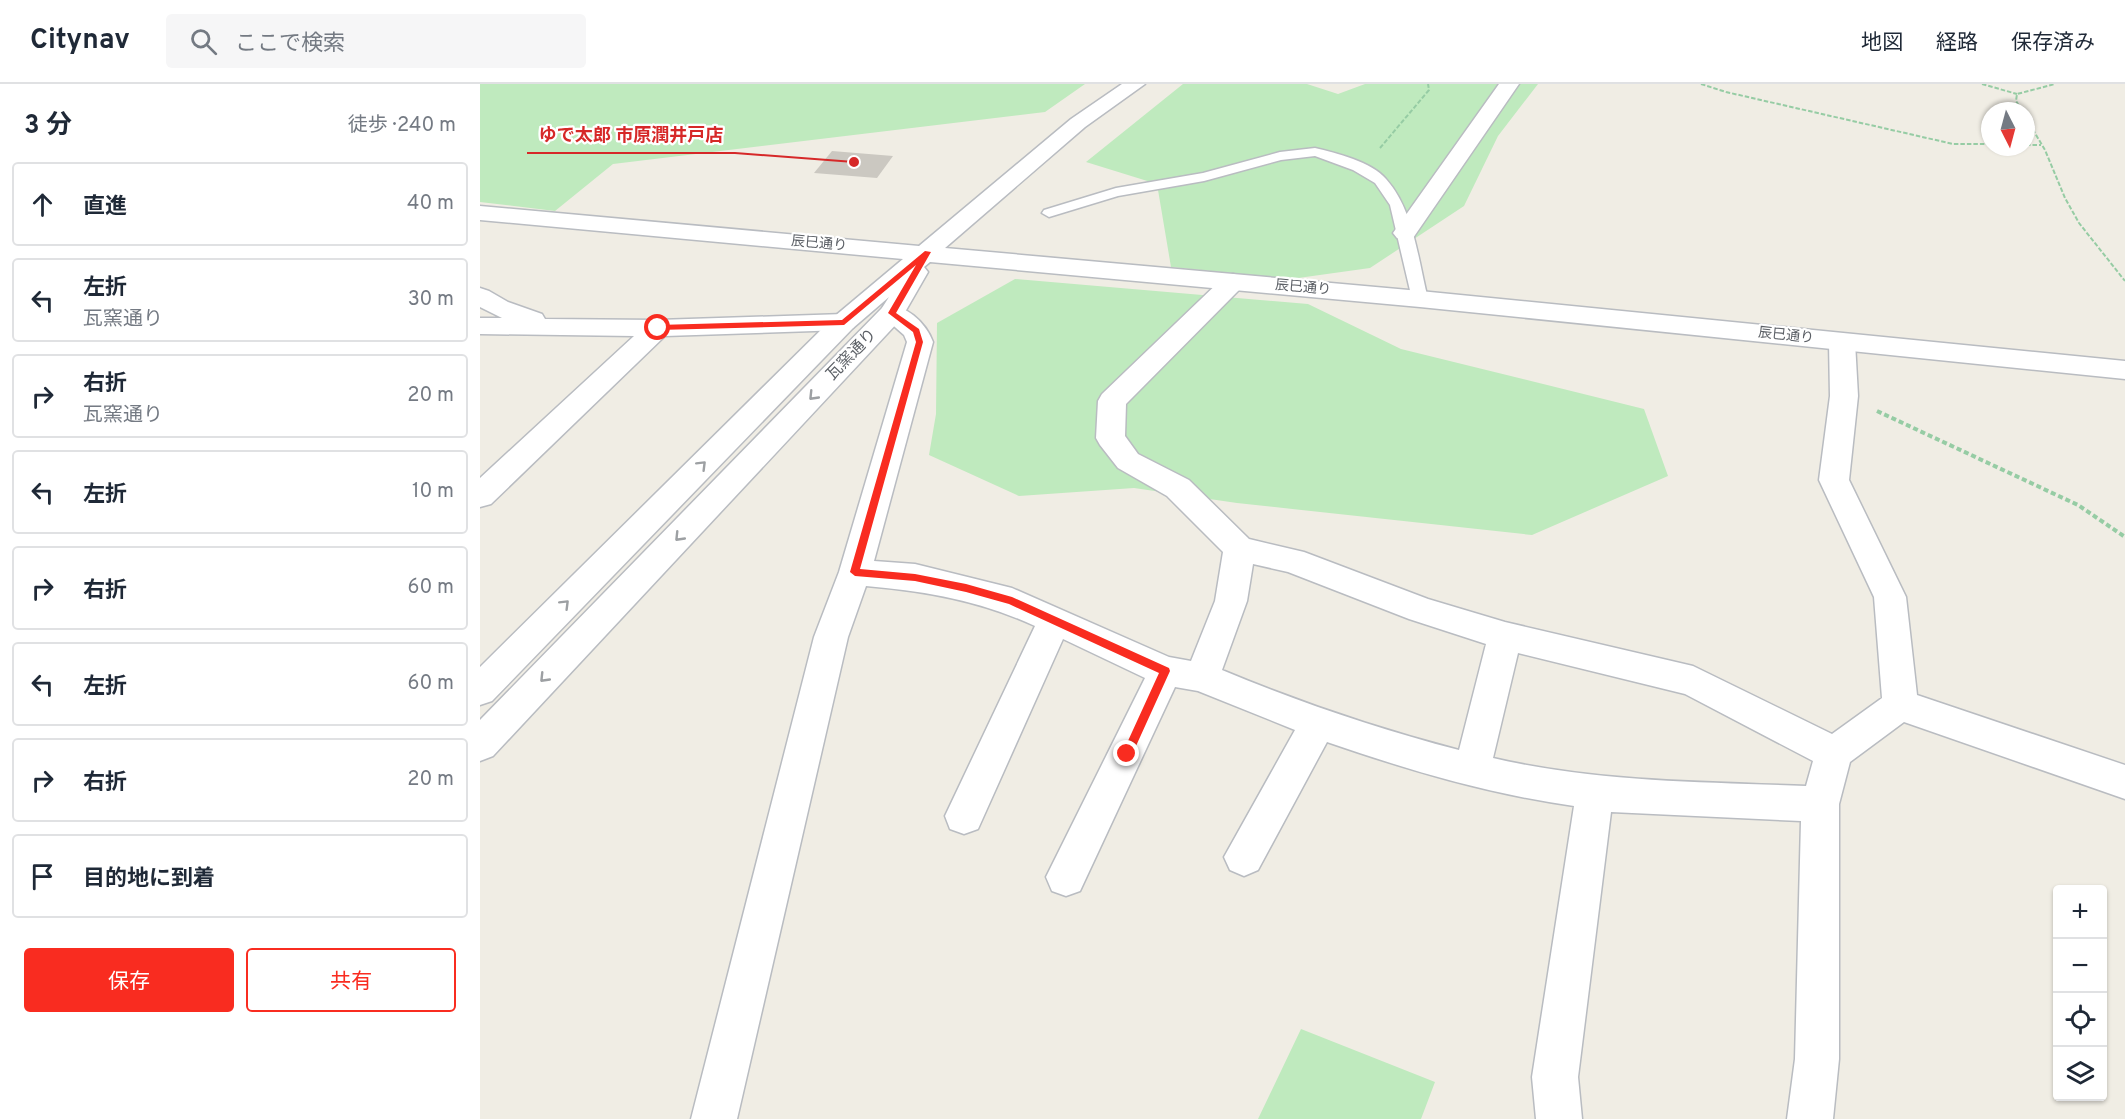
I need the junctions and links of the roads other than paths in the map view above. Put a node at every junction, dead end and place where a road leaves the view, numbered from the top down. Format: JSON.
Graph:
{"nodes":[{"id":1,"x":1136,"y":84,"type":"edge"},
{"id":2,"x":1509,"y":84,"type":"edge"},
{"id":3,"x":480,"y":213,"type":"edge"},
{"id":4,"x":1049,"y":213,"type":"dead end"},
{"id":5,"x":1405,"y":233,"type":"junction"},
{"id":6,"x":928,"y":252,"type":"junction"},
{"id":7,"x":1233,"y":282,"type":"junction"},
{"id":8,"x":480,"y":296,"type":"edge"},
{"id":9,"x":1420,"y":298,"type":"junction"},
{"id":10,"x":892,"y":313,"type":"junction"},
{"id":11,"x":844,"y":322,"type":"junction"},
{"id":12,"x":480,"y":326,"type":"edge"},
{"id":13,"x":555,"y":328,"type":"junction"},
{"id":14,"x":658,"y":328,"type":"junction"},
{"id":15,"x":1842,"y":342,"type":"junction"},
{"id":16,"x":2125,"y":370,"type":"edge"},
{"id":17,"x":480,"y":496,"type":"edge"},
{"id":18,"x":1239,"y":549,"type":"junction"},
{"id":19,"x":855,"y":572,"type":"junction"},
{"id":20,"x":1054,"y":621,"type":"junction"},
{"id":21,"x":1504,"y":636,"type":"junction"},
{"id":22,"x":1165,"y":671,"type":"junction"},
{"id":23,"x":1202,"y":677,"type":"junction"},
{"id":24,"x":480,"y":690,"type":"edge"},
{"id":25,"x":1900,"y":705,"type":"junction"},
{"id":26,"x":1318,"y":723,"type":"junction"},
{"id":27,"x":480,"y":745,"type":"edge"},
{"id":28,"x":1834,"y":753,"type":"junction"},
{"id":29,"x":1472,"y":770,"type":"junction"},
{"id":30,"x":2125,"y":782,"type":"edge"},
{"id":31,"x":1595,"y":792,"type":"junction"},
{"id":32,"x":1820,"y":804,"type":"junction"},
{"id":33,"x":964,"y":816,"type":"dead end"},
{"id":34,"x":1244,"y":857,"type":"dead end"},
{"id":35,"x":1066,"y":877,"type":"dead end"},
{"id":36,"x":714,"y":1119,"type":"edge"},
{"id":37,"x":1560,"y":1119,"type":"edge"},
{"id":38,"x":1810,"y":1119,"type":"edge"}],
"edges":[{"from":1,"to":6,"type":"street"},
{"from":2,"to":5,"type":"street"},
{"from":3,"to":6,"type":"street","name":"辰巳通り"},
{"from":4,"to":5,"type":"lane"},
{"from":5,"to":9,"type":"lane"},
{"from":6,"to":7,"type":"street","name":"辰巳通り"},
{"from":6,"to":10,"type":"street","name":"瓦窯通り"},
{"from":6,"to":11,"type":"street","name":"瓦窯通り"},
{"from":7,"to":9,"type":"street","name":"辰巳通り"},
{"from":7,"to":18,"type":"street"},
{"from":8,"to":13,"type":"street"},
{"from":9,"to":15,"type":"street","name":"辰巳通り"},
{"from":10,"to":19,"type":"street"},
{"from":10,"to":27,"type":"street","name":"瓦窯通り","one_way":true},
{"from":11,"to":14,"type":"street"},
{"from":24,"to":11,"type":"street","name":"瓦窯通り","one_way":true},
{"from":12,"to":13,"type":"street"},
{"from":13,"to":14,"type":"street"},
{"from":14,"to":17,"type":"street"},
{"from":15,"to":16,"type":"street","name":"辰巳通り"},
{"from":15,"to":25,"type":"street"},
{"from":18,"to":21,"type":"street"},
{"from":18,"to":23,"type":"street"},
{"from":19,"to":20,"type":"street"},
{"from":19,"to":36,"type":"street"},
{"from":20,"to":22,"type":"street"},
{"from":20,"to":33,"type":"street"},
{"from":21,"to":28,"type":"street"},
{"from":21,"to":29,"type":"street"},
{"from":22,"to":23,"type":"street"},
{"from":22,"to":35,"type":"street"},
{"from":23,"to":26,"type":"street"},
{"from":25,"to":28,"type":"street"},
{"from":25,"to":30,"type":"street"},
{"from":26,"to":29,"type":"street"},
{"from":26,"to":34,"type":"street"},
{"from":28,"to":32,"type":"street"},
{"from":29,"to":31,"type":"street"},
{"from":31,"to":32,"type":"street"},
{"from":31,"to":37,"type":"street"},
{"from":32,"to":38,"type":"street"}]}
